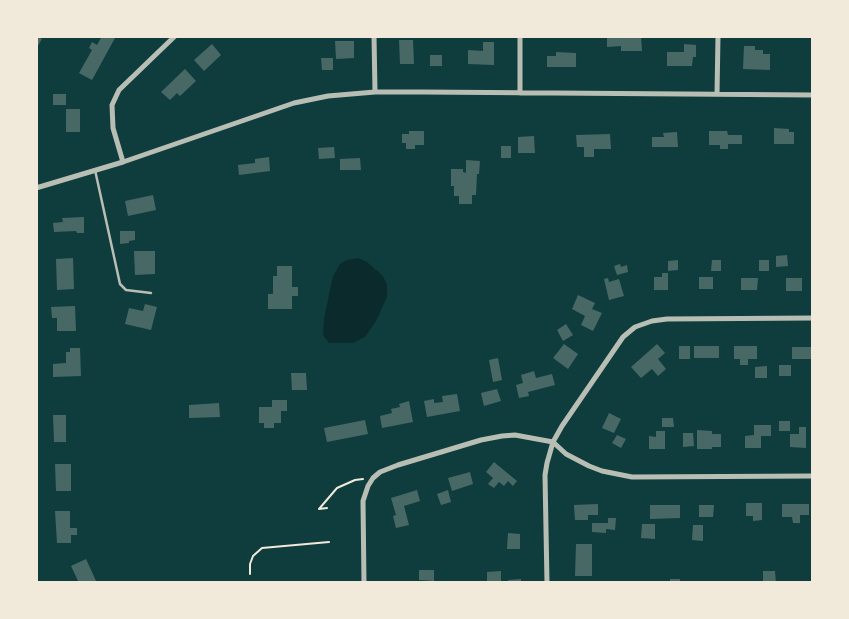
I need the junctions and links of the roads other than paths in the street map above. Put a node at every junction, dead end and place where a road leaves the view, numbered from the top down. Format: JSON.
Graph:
{"nodes":[{"id":1,"x":175,"y":36,"type":"edge"},
{"id":2,"x":374,"y":36,"type":"edge"},
{"id":3,"x":520,"y":36,"type":"edge"},
{"id":4,"x":718,"y":36,"type":"edge"},
{"id":5,"x":375,"y":92,"type":"junction"},
{"id":6,"x":520,"y":93,"type":"junction"},
{"id":7,"x":717,"y":94,"type":"junction"},
{"id":8,"x":813,"y":95,"type":"edge"},
{"id":9,"x":123,"y":162,"type":"junction"},
{"id":10,"x":95,"y":170,"type":"junction"},
{"id":11,"x":36,"y":188,"type":"edge"},
{"id":12,"x":150,"y":293,"type":"dead end"},
{"id":13,"x":813,"y":318,"type":"edge"},
{"id":14,"x":553,"y":442,"type":"junction"},
{"id":15,"x":813,"y":476,"type":"edge"},
{"id":16,"x":364,"y":583,"type":"edge"},
{"id":17,"x":547,"y":583,"type":"edge"}],
"edges":[{"from":1,"to":9,"type":"street"},
{"from":2,"to":5,"type":"street"},
{"from":3,"to":6,"type":"street"},
{"from":4,"to":7,"type":"street"},
{"from":5,"to":6,"type":"street"},
{"from":5,"to":9,"type":"street"},
{"from":6,"to":7,"type":"street"},
{"from":7,"to":8,"type":"street"},
{"from":9,"to":10,"type":"street"},
{"from":10,"to":11,"type":"street"},
{"from":10,"to":12,"type":"lane"},
{"from":13,"to":14,"type":"street"},
{"from":14,"to":15,"type":"street"},
{"from":14,"to":16,"type":"street"},
{"from":14,"to":17,"type":"street"}]}
